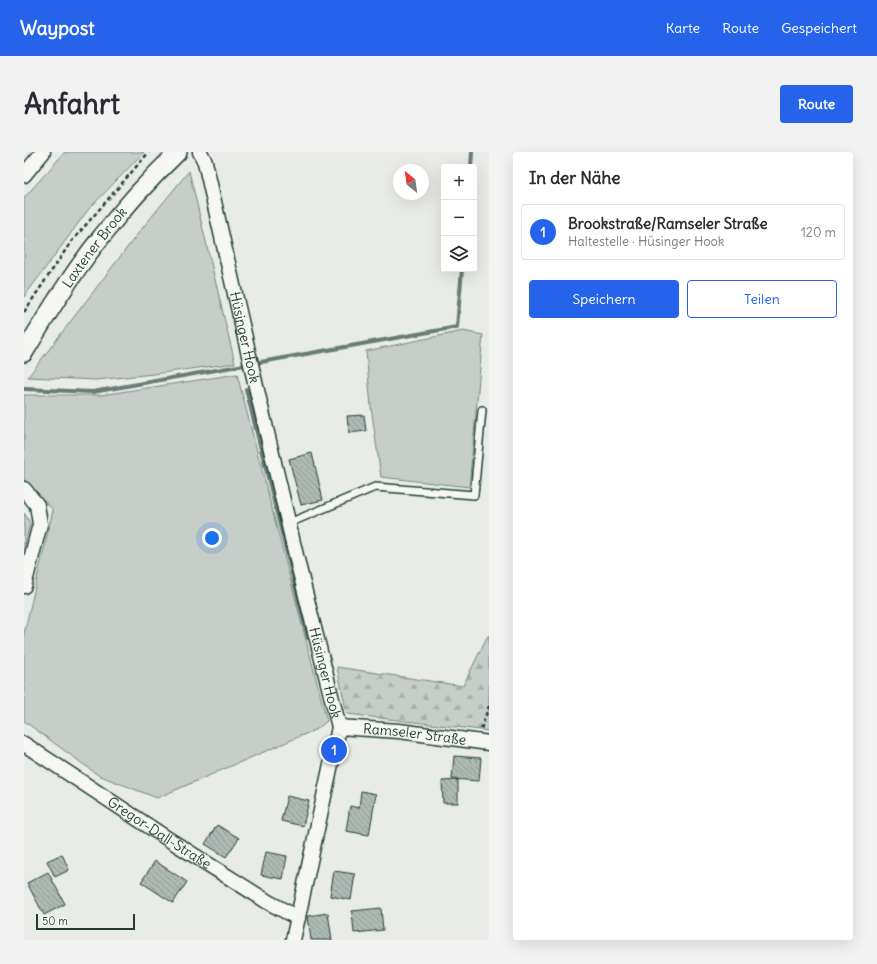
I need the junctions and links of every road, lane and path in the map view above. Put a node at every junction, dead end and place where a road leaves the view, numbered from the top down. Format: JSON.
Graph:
{"nodes":[{"id":1,"x":43,"y":152,"type":"edge"},
{"id":2,"x":149,"y":152,"type":"edge"},
{"id":3,"x":178,"y":152,"type":"edge"},
{"id":4,"x":200,"y":152,"type":"edge"},
{"id":5,"x":24,"y":175,"type":"edge"},
{"id":6,"x":24,"y":312,"type":"edge"},
{"id":7,"x":24,"y":353,"type":"edge"},
{"id":8,"x":482,"y":410,"type":"dead end"},
{"id":9,"x":24,"y":489,"type":"edge"},
{"id":10,"x":289,"y":523,"type":"junction"},
{"id":11,"x":24,"y":586,"type":"edge"},
{"id":12,"x":489,"y":706,"type":"edge"},
{"id":13,"x":339,"y":727,"type":"junction"},
{"id":14,"x":483,"y":742,"type":"edge"},
{"id":15,"x":24,"y":744,"type":"edge"},
{"id":16,"x":298,"y":918,"type":"junction"},
{"id":17,"x":293,"y":940,"type":"edge"}],
"edges":[{"from":1,"to":5,"type":"street"},
{"from":2,"to":6,"type":"path"},
{"from":3,"to":7,"type":"street","name":"Laxtener Brook"},
{"from":4,"to":10,"type":"street","name":"Hüsinger Hook"},
{"from":8,"to":10,"type":"lane"},
{"from":9,"to":11,"type":"street"},
{"from":10,"to":13,"type":"street","name":"Hüsinger Hook"},
{"from":12,"to":14,"type":"path"},
{"from":13,"to":14,"type":"street","name":"Ramseler Straße"},
{"from":13,"to":16,"type":"street","name":"Hüsinger Hook"},
{"from":15,"to":16,"type":"street","name":"Gregor-Dall-Straße"},
{"from":16,"to":17,"type":"street","name":"Hüsinger Hook"}]}
